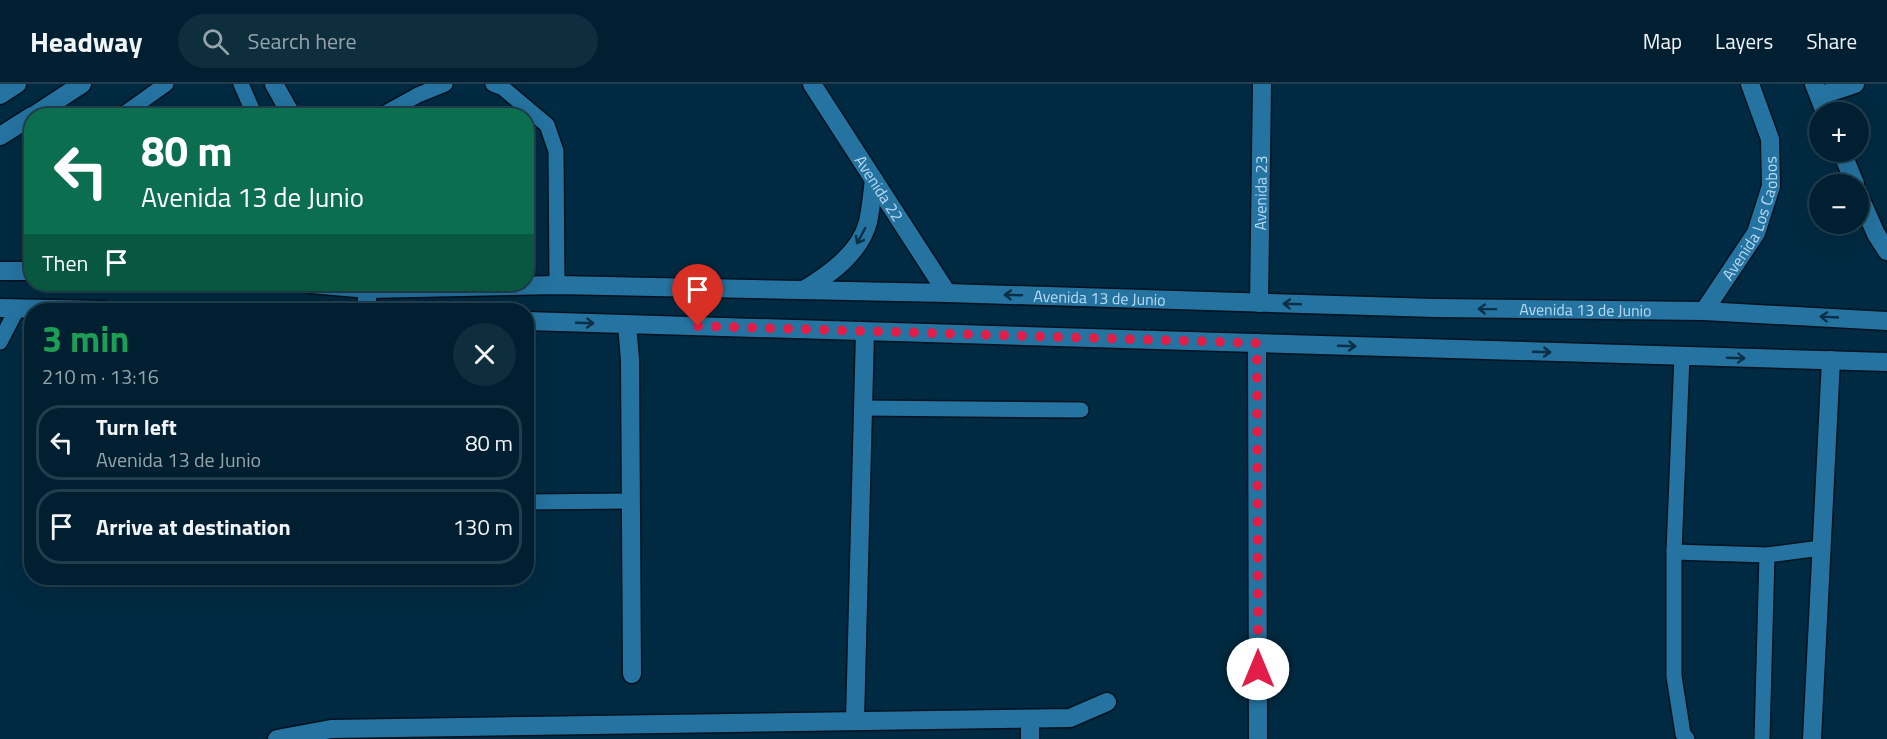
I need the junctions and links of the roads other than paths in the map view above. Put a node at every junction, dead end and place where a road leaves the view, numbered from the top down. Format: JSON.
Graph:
{"nodes":[{"id":1,"x":17,"y":84,"type":"edge"},
{"id":2,"x":82,"y":84,"type":"edge"},
{"id":3,"x":166,"y":84,"type":"edge"},
{"id":4,"x":241,"y":84,"type":"edge"},
{"id":5,"x":274,"y":84,"type":"edge"},
{"id":6,"x":445,"y":84,"type":"edge"},
{"id":7,"x":493,"y":84,"type":"edge"},
{"id":8,"x":812,"y":84,"type":"edge"},
{"id":9,"x":1262,"y":84,"type":"edge"},
{"id":10,"x":1750,"y":84,"type":"edge"},
{"id":11,"x":1855,"y":84,"type":"edge"},
{"id":12,"x":0,"y":95,"type":"edge"},
{"id":13,"x":1819,"y":98,"type":"edge"},
{"id":14,"x":44,"y":108,"type":"edge"},
{"id":15,"x":132,"y":108,"type":"edge"},
{"id":16,"x":252,"y":108,"type":"edge"},
{"id":17,"x":288,"y":108,"type":"edge"},
{"id":18,"x":394,"y":108,"type":"edge"},
{"id":19,"x":527,"y":108,"type":"edge"},
{"id":20,"x":534,"y":114,"type":"edge"},
{"id":21,"x":24,"y":122,"type":"edge"},
{"id":22,"x":2,"y":138,"type":"edge"},
{"id":23,"x":874,"y":180,"type":"junction"},
{"id":24,"x":1869,"y":218,"type":"edge"},
{"id":25,"x":1887,"y":251,"type":"edge"},
{"id":26,"x":3,"y":267,"type":"edge"},
{"id":27,"x":24,"y":270,"type":"edge"},
{"id":28,"x":534,"y":285,"type":"edge"},
{"id":29,"x":557,"y":285,"type":"junction"},
{"id":30,"x":804,"y":290,"type":"junction"},
{"id":31,"x":947,"y":293,"type":"junction"},
{"id":32,"x":1259,"y":303,"type":"junction"},
{"id":33,"x":8,"y":308,"type":"edge"},
{"id":34,"x":24,"y":308,"type":"edge"},
{"id":35,"x":1704,"y":310,"type":"junction"},
{"id":36,"x":534,"y":321,"type":"edge"},
{"id":37,"x":1887,"y":321,"type":"edge"},
{"id":38,"x":627,"y":324,"type":"junction"},
{"id":39,"x":865,"y":332,"type":"junction"},
{"id":40,"x":0,"y":342,"type":"edge"},
{"id":41,"x":1257,"y":343,"type":"junction"},
{"id":42,"x":1682,"y":356,"type":"junction"},
{"id":43,"x":1831,"y":360,"type":"junction"},
{"id":44,"x":1887,"y":362,"type":"edge"},
{"id":45,"x":863,"y":408,"type":"junction"},
{"id":46,"x":1081,"y":410,"type":"dead end"},
{"id":47,"x":630,"y":501,"type":"junction"},
{"id":48,"x":534,"y":502,"type":"edge"},
{"id":49,"x":1821,"y":548,"type":"junction"},
{"id":50,"x":1674,"y":552,"type":"junction"},
{"id":51,"x":1767,"y":555,"type":"junction"},
{"id":52,"x":632,"y":674,"type":"dead end"},
{"id":53,"x":1107,"y":702,"type":"dead end"},
{"id":54,"x":1030,"y":719,"type":"junction"},
{"id":55,"x":855,"y":720,"type":"junction"},
{"id":56,"x":699,"y":731,"type":"edge"},
{"id":57,"x":277,"y":739,"type":"edge"},
{"id":58,"x":1030,"y":739,"type":"edge"},
{"id":59,"x":1258,"y":739,"type":"edge"},
{"id":60,"x":1687,"y":739,"type":"edge"},
{"id":61,"x":1762,"y":739,"type":"edge"},
{"id":62,"x":1812,"y":739,"type":"edge"}],
"edges":[{"from":1,"to":12,"type":"street"},
{"from":2,"to":14,"type":"street"},
{"from":3,"to":15,"type":"lane"},
{"from":4,"to":16,"type":"lane"},
{"from":5,"to":17,"type":"street"},
{"from":6,"to":18,"type":"lane"},
{"from":7,"to":19,"type":"lane"},
{"from":8,"to":23,"type":"street","name":"Avenida 22"},
{"from":9,"to":32,"type":"street","name":"Avenida 23"},
{"from":10,"to":35,"type":"street","name":"Avenida Los Caobos"},
{"from":11,"to":13,"type":"street"},
{"from":20,"to":29,"type":"lane"},
{"from":21,"to":22,"type":"street"},
{"from":23,"to":30,"type":"street","one_way":true},
{"from":23,"to":31,"type":"street","name":"Avenida 22"},
{"from":24,"to":25,"type":"street"},
{"from":26,"to":27,"type":"street"},
{"from":28,"to":29,"type":"street","name":"Avenida 13 de Junio"},
{"from":29,"to":30,"type":"street","name":"Avenida 13 de Junio"},
{"from":30,"to":31,"type":"street","name":"Avenida 13 de Junio"},
{"from":32,"to":31,"type":"street","name":"Avenida 13 de Junio","one_way":true},
{"from":35,"to":32,"type":"street","name":"Avenida 13 de Junio","one_way":true},
{"from":33,"to":34,"type":"street"},
{"from":33,"to":40,"type":"lane"},
{"from":37,"to":35,"type":"street","name":"Avenida 13 de Junio","one_way":true},
{"from":36,"to":38,"type":"street","one_way":true},
{"from":38,"to":39,"type":"street"},
{"from":38,"to":47,"type":"street"},
{"from":39,"to":41,"type":"street"},
{"from":39,"to":45,"type":"street"},
{"from":41,"to":42,"type":"street","one_way":true},
{"from":41,"to":59,"type":"street"},
{"from":42,"to":43,"type":"street","one_way":true},
{"from":42,"to":50,"type":"lane"},
{"from":43,"to":44,"type":"street"},
{"from":43,"to":49,"type":"street"},
{"from":45,"to":46,"type":"lane"},
{"from":45,"to":55,"type":"street"},
{"from":47,"to":48,"type":"lane"},
{"from":47,"to":52,"type":"street"},
{"from":49,"to":51,"type":"lane"},
{"from":49,"to":62,"type":"street"},
{"from":50,"to":51,"type":"lane"},
{"from":50,"to":60,"type":"lane"},
{"from":51,"to":61,"type":"lane"},
{"from":53,"to":54,"type":"street"},
{"from":54,"to":55,"type":"street"},
{"from":54,"to":58,"type":"street"},
{"from":55,"to":56,"type":"street"},
{"from":56,"to":57,"type":"street"}]}
